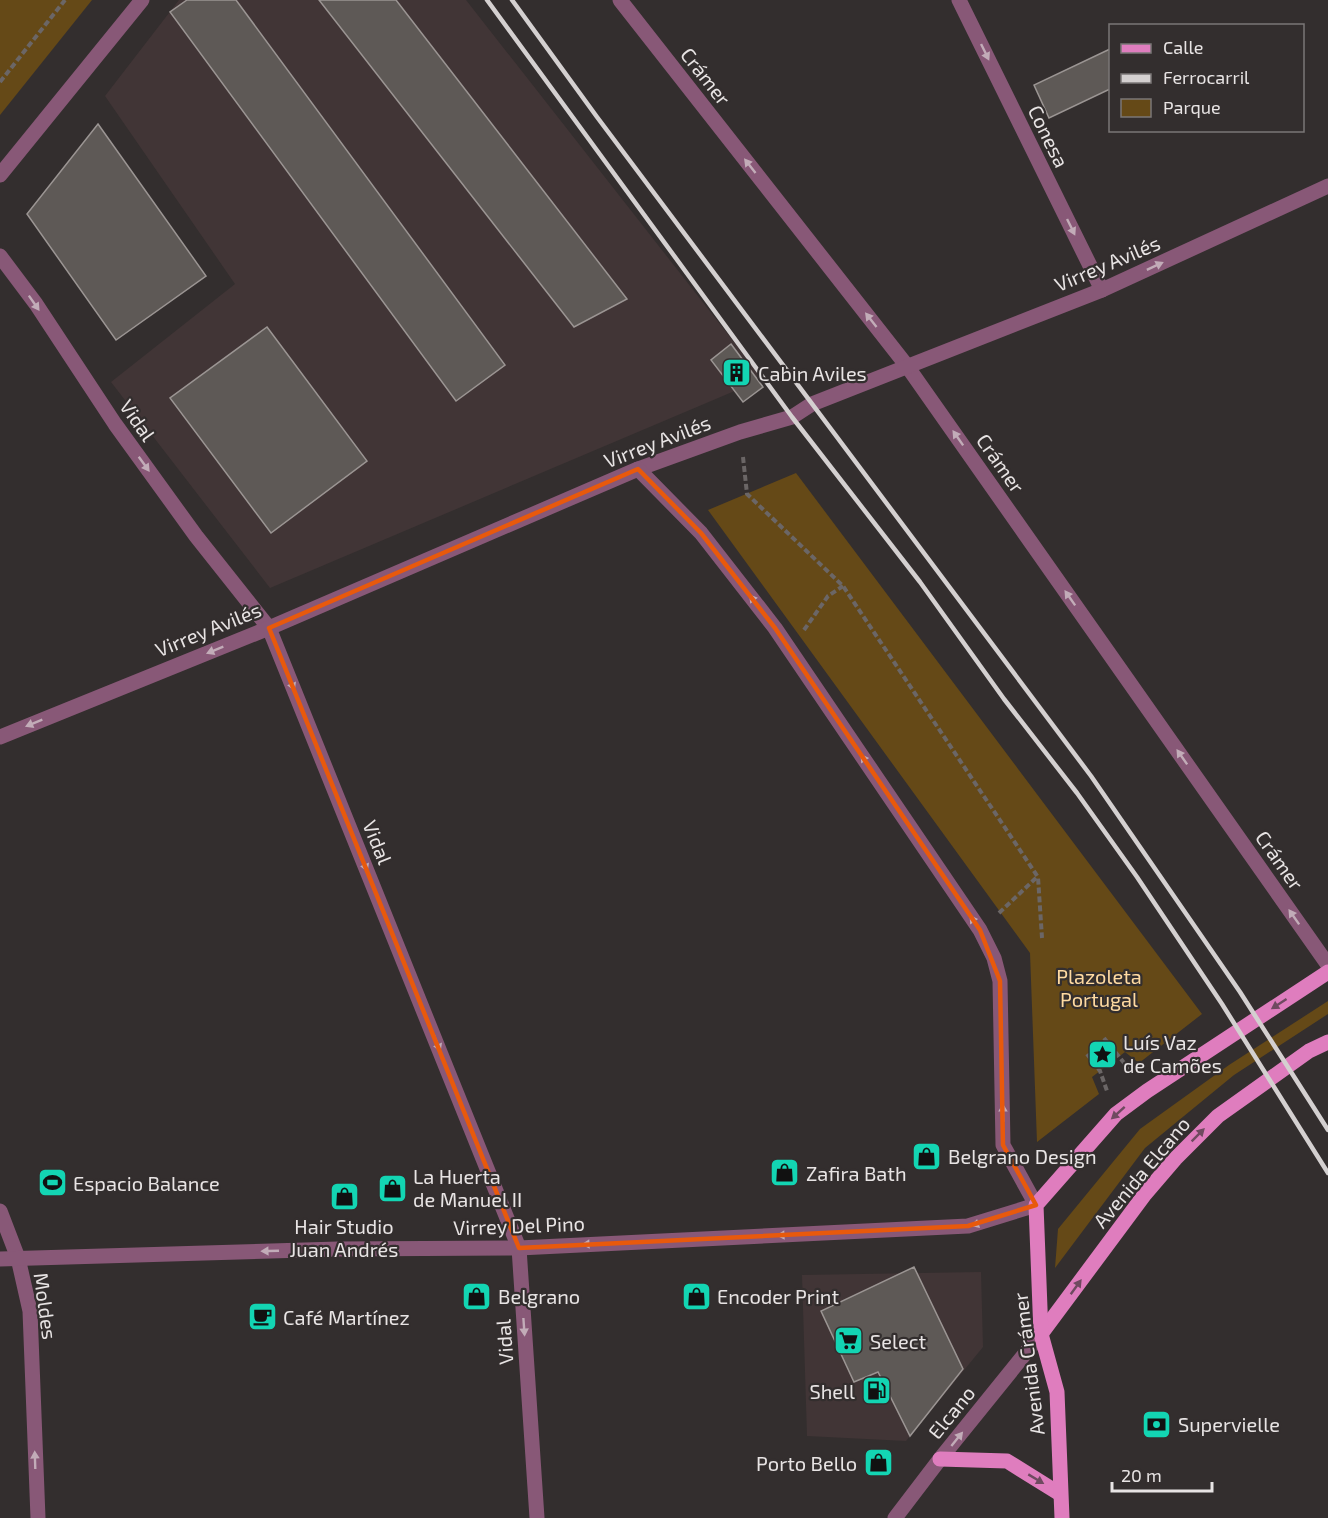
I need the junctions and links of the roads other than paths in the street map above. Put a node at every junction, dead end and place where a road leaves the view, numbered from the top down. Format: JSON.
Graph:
{"nodes":[{"id":1,"x":142,"y":0,"type":"edge"},
{"id":2,"x":620,"y":0,"type":"edge"},
{"id":3,"x":959,"y":0,"type":"edge"},
{"id":4,"x":0,"y":175,"type":"edge"},
{"id":5,"x":1328,"y":186,"type":"edge"},
{"id":6,"x":0,"y":256,"type":"edge"},
{"id":7,"x":1102,"y":290,"type":"junction"},
{"id":8,"x":907,"y":366,"type":"junction"},
{"id":9,"x":638,"y":469,"type":"junction"},
{"id":10,"x":269,"y":628,"type":"junction"},
{"id":11,"x":0,"y":737,"type":"edge"},
{"id":12,"x":1328,"y":965,"type":"edge"},
{"id":13,"x":1328,"y":972,"type":"edge"},
{"id":14,"x":1328,"y":1042,"type":"edge"},
{"id":15,"x":1036,"y":1205,"type":"junction"},
{"id":16,"x":0,"y":1211,"type":"edge"},
{"id":17,"x":519,"y":1248,"type":"junction"},
{"id":18,"x":18,"y":1258,"type":"junction"},
{"id":19,"x":0,"y":1259,"type":"edge"},
{"id":20,"x":1041,"y":1334,"type":"junction"},
{"id":21,"x":940,"y":1459,"type":"junction"},
{"id":22,"x":1060,"y":1494,"type":"junction"},
{"id":23,"x":38,"y":1518,"type":"edge"},
{"id":24,"x":537,"y":1518,"type":"edge"},
{"id":25,"x":895,"y":1518,"type":"edge"},
{"id":26,"x":1062,"y":1518,"type":"edge"}],
"edges":[{"from":1,"to":4,"type":"street"},
{"from":8,"to":2,"type":"street","name":"Crámer","one_way":true},
{"from":3,"to":7,"type":"street","name":"Conesa","one_way":true},
{"from":7,"to":5,"type":"street","name":"Virrey Avilés","one_way":true},
{"from":6,"to":10,"type":"street","name":"Vidal","one_way":true},
{"from":7,"to":8,"type":"street","name":"Virrey Avilés"},
{"from":8,"to":9,"type":"street","name":"Virrey Avilés"},
{"from":12,"to":8,"type":"street","name":"Crámer","one_way":true},
{"from":9,"to":10,"type":"street","name":"Virrey Avilés"},
{"from":15,"to":9,"type":"street","one_way":true},
{"from":10,"to":11,"type":"street","name":"Virrey Avilés","one_way":true},
{"from":10,"to":17,"type":"street","name":"Vidal","one_way":true},
{"from":13,"to":15,"type":"main road","one_way":true},
{"from":20,"to":14,"type":"main road","name":"Avenida Elcano","one_way":true},
{"from":15,"to":17,"type":"street","name":"Virrey Del Pino","one_way":true},
{"from":15,"to":20,"type":"main road","name":"Avenida Crámer"},
{"from":16,"to":18,"type":"street","name":"Moldes"},
{"from":17,"to":18,"type":"street","name":"Virrey Del Pino","one_way":true},
{"from":17,"to":24,"type":"street","name":"Vidal","one_way":true},
{"from":18,"to":19,"type":"street","name":"Virrey Del Pino"},
{"from":23,"to":18,"type":"street","name":"Moldes","one_way":true},
{"from":21,"to":20,"type":"street","name":"Elcano","one_way":true},
{"from":20,"to":22,"type":"main road","name":"Avenida Crámer"},
{"from":21,"to":22,"type":"main road","one_way":true},
{"from":21,"to":25,"type":"street","name":"Elcano"},
{"from":22,"to":26,"type":"main road","name":"Avenida Crámer"}]}
